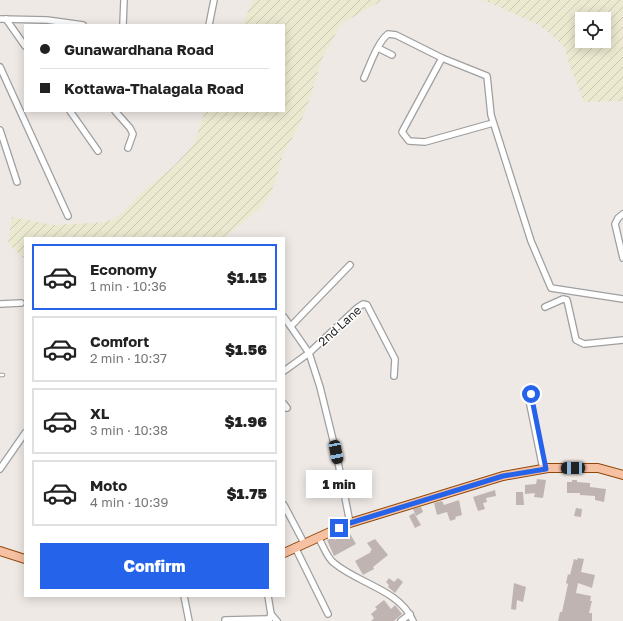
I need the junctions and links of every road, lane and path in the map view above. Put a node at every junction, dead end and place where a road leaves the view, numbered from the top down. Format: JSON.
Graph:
{"nodes":[{"id":1,"x":124,"y":0,"type":"edge"},
{"id":2,"x":214,"y":0,"type":"edge"},
{"id":3,"x":3,"y":19,"type":"edge"},
{"id":4,"x":38,"y":23,"type":"edge"},
{"id":5,"x":76,"y":24,"type":"edge"},
{"id":6,"x":123,"y":24,"type":"edge"},
{"id":7,"x":209,"y":24,"type":"edge"},
{"id":8,"x":24,"y":45,"type":"edge"},
{"id":9,"x":378,"y":48,"type":"junction"},
{"id":10,"x":392,"y":55,"type":"dead end"},
{"id":11,"x":442,"y":58,"type":"junction"},
{"id":12,"x":0,"y":67,"type":"edge"},
{"id":13,"x":364,"y":78,"type":"dead end"},
{"id":14,"x":71,"y":112,"type":"edge"},
{"id":15,"x":116,"y":112,"type":"edge"},
{"id":16,"x":493,"y":123,"type":"junction"},
{"id":17,"x":0,"y":130,"type":"edge"},
{"id":18,"x":128,"y":148,"type":"dead end"},
{"id":19,"x":98,"y":151,"type":"dead end"},
{"id":20,"x":17,"y":182,"type":"dead end"},
{"id":21,"x":623,"y":214,"type":"edge"},
{"id":22,"x":68,"y":216,"type":"dead end"},
{"id":23,"x":615,"y":224,"type":"junction"},
{"id":24,"x":623,"y":225,"type":"edge"},
{"id":25,"x":623,"y":258,"type":"edge"},
{"id":26,"x":350,"y":265,"type":"dead end"},
{"id":27,"x":623,"y":299,"type":"edge"},
{"id":28,"x":21,"y":303,"type":"dead end"},
{"id":29,"x":0,"y":304,"type":"edge"},
{"id":30,"x":545,"y":307,"type":"dead end"},
{"id":31,"x":285,"y":318,"type":"edge"},
{"id":32,"x":291,"y":326,"type":"junction"},
{"id":33,"x":623,"y":340,"type":"edge"},
{"id":34,"x":309,"y":354,"type":"junction"},
{"id":35,"x":285,"y":370,"type":"edge"},
{"id":36,"x":394,"y":376,"type":"dead end"},
{"id":37,"x":529,"y":392,"type":"dead end"},
{"id":38,"x":24,"y":434,"type":"edge"},
{"id":39,"x":0,"y":469,"type":"edge"},
{"id":40,"x":545,"y":469,"type":"junction"},
{"id":41,"x":623,"y":475,"type":"edge"},
{"id":42,"x":285,"y":506,"type":"edge"},
{"id":43,"x":350,"y":523,"type":"junction"},
{"id":44,"x":318,"y":537,"type":"junction"},
{"id":45,"x":304,"y":543,"type":"junction"},
{"id":46,"x":295,"y":547,"type":"junction"},
{"id":47,"x":0,"y":551,"type":"edge"},
{"id":48,"x":285,"y":552,"type":"edge"},
{"id":49,"x":24,"y":559,"type":"edge"},
{"id":50,"x":184,"y":597,"type":"edge"},
{"id":51,"x":268,"y":597,"type":"edge"},
{"id":52,"x":328,"y":614,"type":"dead end"},
{"id":53,"x":410,"y":614,"type":"junction"},
{"id":54,"x":270,"y":618,"type":"edge"},
{"id":55,"x":225,"y":620,"type":"dead end"},
{"id":56,"x":190,"y":621,"type":"edge"},
{"id":57,"x":278,"y":621,"type":"edge"},
{"id":58,"x":401,"y":621,"type":"edge"},
{"id":59,"x":413,"y":621,"type":"edge"}],
"edges":[{"from":1,"to":6,"type":"street"},
{"from":2,"to":7,"type":"street"},
{"from":3,"to":4,"type":"street"},
{"from":3,"to":8,"type":"street"},
{"from":4,"to":5,"type":"street"},
{"from":9,"to":10,"type":"street"},
{"from":9,"to":11,"type":"street"},
{"from":9,"to":13,"type":"street"},
{"from":11,"to":16,"type":"street"},
{"from":11,"to":16,"type":"street"},
{"from":12,"to":22,"type":"street"},
{"from":14,"to":19,"type":"street"},
{"from":15,"to":18,"type":"street"},
{"from":16,"to":27,"type":"street"},
{"from":17,"to":20,"type":"street"},
{"from":21,"to":23,"type":"street"},
{"from":23,"to":24,"type":"street"},
{"from":23,"to":25,"type":"street"},
{"from":26,"to":32,"type":"street"},
{"from":28,"to":29,"type":"street"},
{"from":30,"to":33,"type":"street"},
{"from":31,"to":32,"type":"street"},
{"from":32,"to":34,"type":"street"},
{"from":34,"to":35,"type":"street"},
{"from":34,"to":36,"type":"street","name":"2nd Lane"},
{"from":34,"to":43,"type":"street"},
{"from":37,"to":40,"type":"street"},
{"from":38,"to":39,"type":"street"},
{"from":40,"to":41,"type":"main road"},
{"from":40,"to":43,"type":"main road"},
{"from":42,"to":45,"type":"street"},
{"from":43,"to":44,"type":"main road"},
{"from":44,"to":45,"type":"main road"},
{"from":44,"to":53,"type":"street"},
{"from":45,"to":46,"type":"main road"},
{"from":46,"to":48,"type":"main road"},
{"from":46,"to":52,"type":"street"},
{"from":47,"to":49,"type":"main road"},
{"from":50,"to":56,"type":"street"},
{"from":51,"to":54,"type":"street"},
{"from":53,"to":58,"type":"street"},
{"from":53,"to":59,"type":"street"},
{"from":54,"to":55,"type":"street"},
{"from":54,"to":57,"type":"street"}]}
